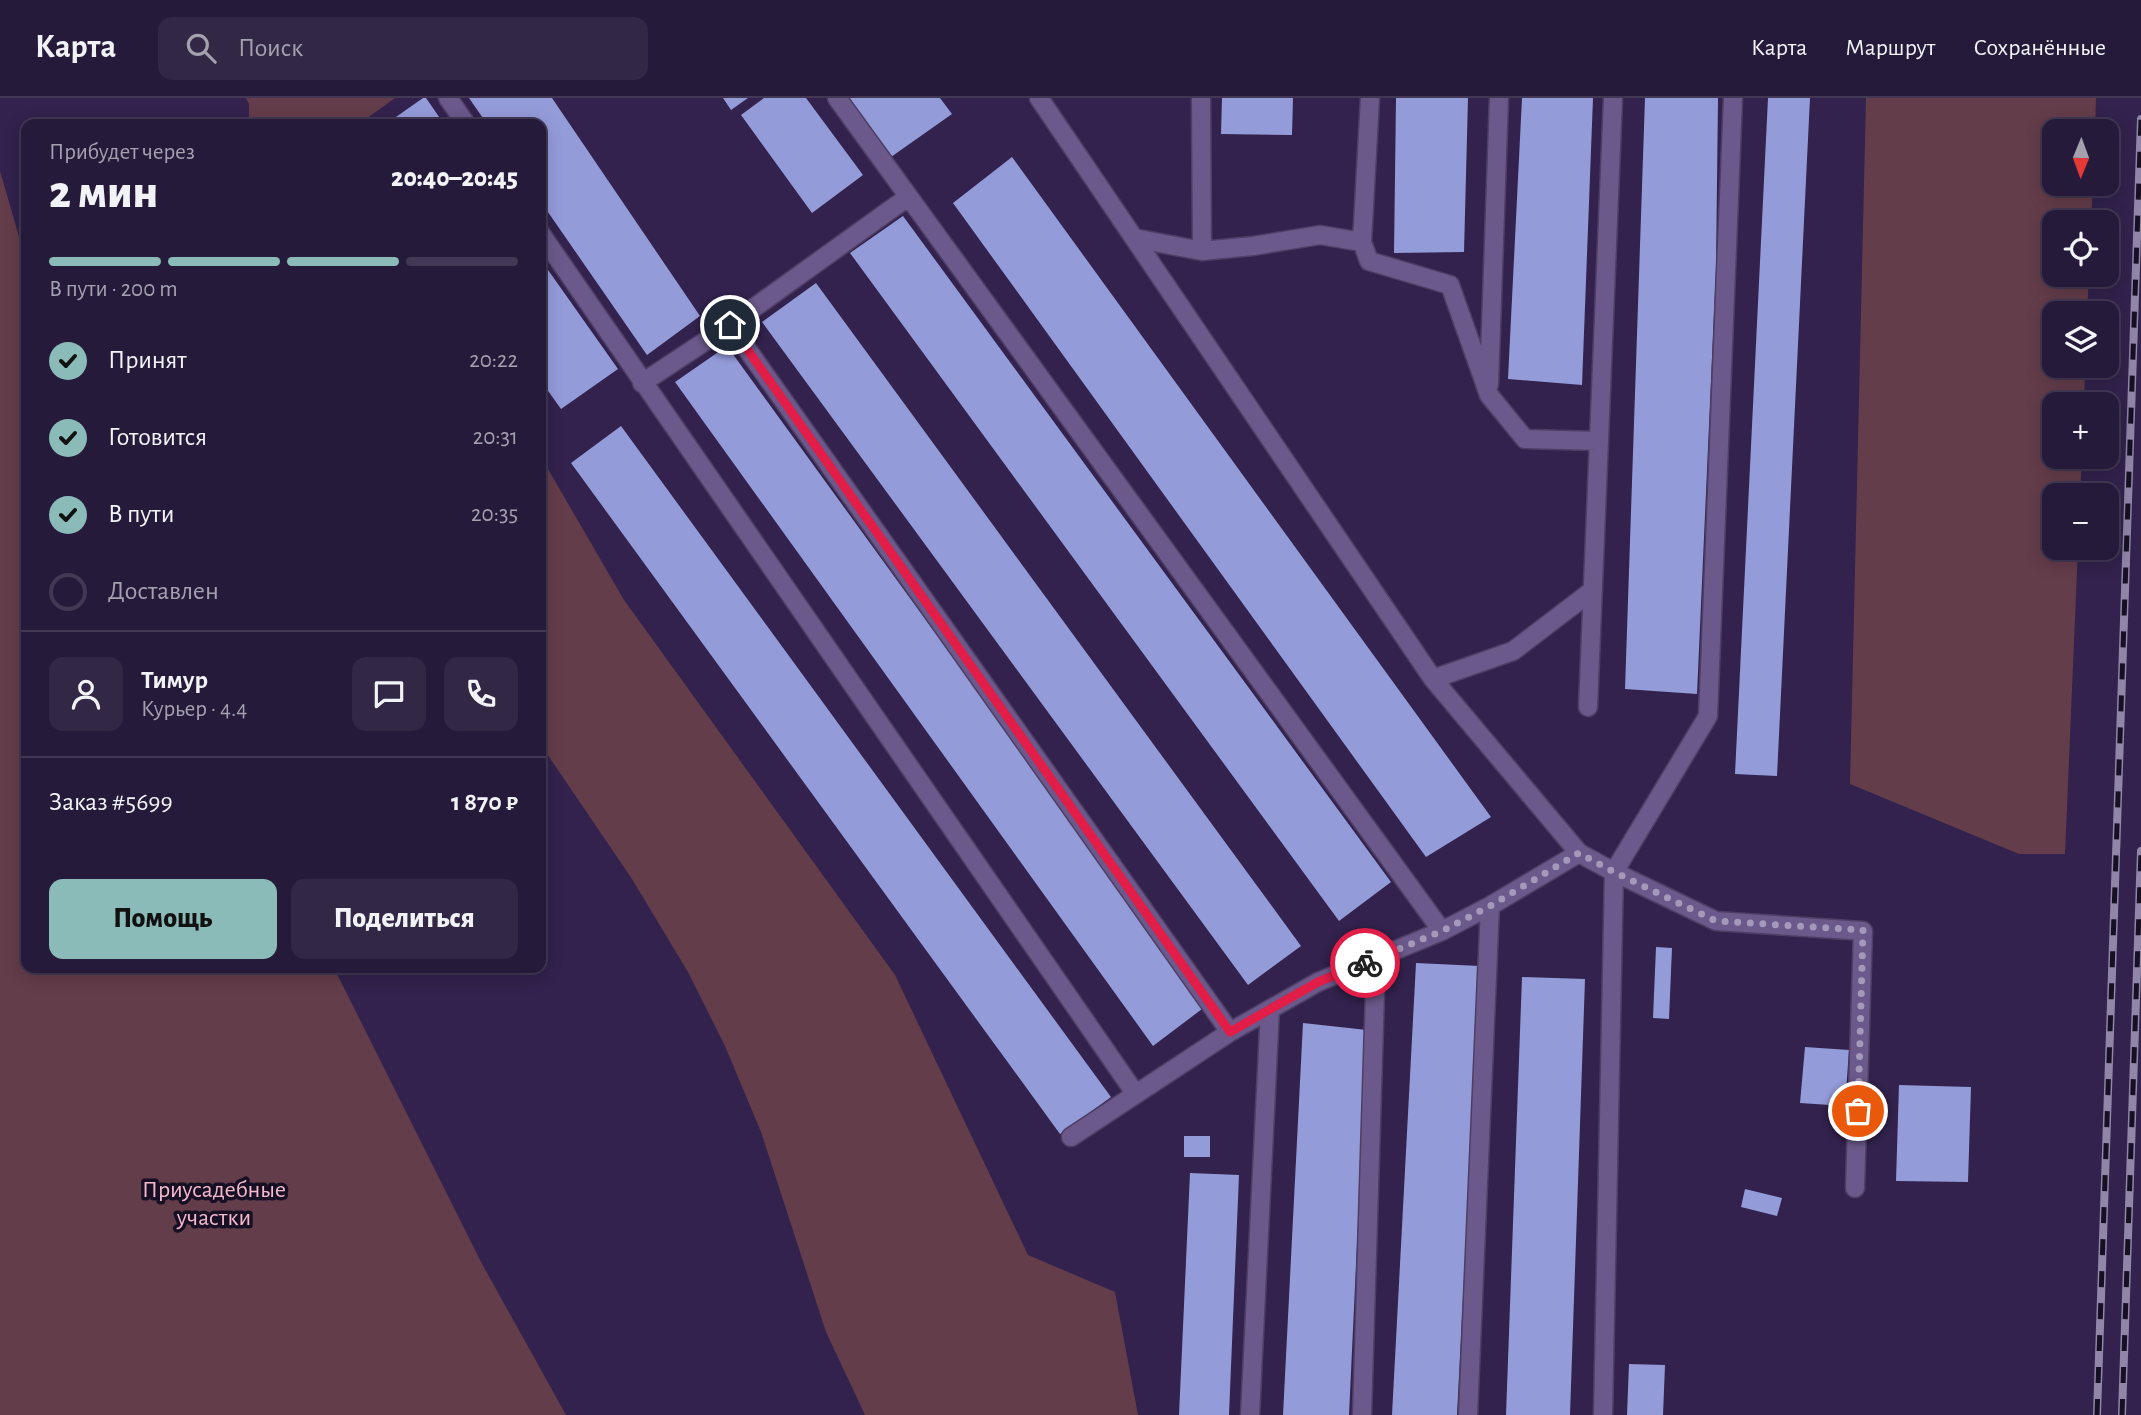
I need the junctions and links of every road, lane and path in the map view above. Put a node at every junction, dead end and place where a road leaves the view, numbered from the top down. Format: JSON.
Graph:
{"nodes":[{"id":1,"x":448,"y":98,"type":"edge"},
{"id":2,"x":837,"y":98,"type":"edge"},
{"id":3,"x":1039,"y":98,"type":"edge"},
{"id":4,"x":1201,"y":98,"type":"edge"},
{"id":5,"x":1370,"y":98,"type":"edge"},
{"id":6,"x":1499,"y":98,"type":"edge"},
{"id":7,"x":1614,"y":98,"type":"edge"},
{"id":8,"x":1733,"y":98,"type":"edge"},
{"id":9,"x":463,"y":119,"type":"edge"},
{"id":10,"x":908,"y":197,"type":"junction"},
{"id":11,"x":1134,"y":238,"type":"junction"},
{"id":12,"x":546,"y":241,"type":"edge"},
{"id":13,"x":1362,"y":243,"type":"junction"},
{"id":14,"x":1202,"y":251,"type":"junction"},
{"id":15,"x":730,"y":325,"type":"junction"},
{"id":16,"x":642,"y":383,"type":"junction"},
{"id":17,"x":1489,"y":395,"type":"junction"},
{"id":18,"x":1599,"y":441,"type":"junction"},
{"id":19,"x":1593,"y":590,"type":"junction"},
{"id":20,"x":1433,"y":679,"type":"junction"},
{"id":21,"x":1588,"y":706,"type":"dead end"},
{"id":22,"x":1579,"y":853,"type":"junction"},
{"id":23,"x":1614,"y":872,"type":"junction"},
{"id":24,"x":1490,"y":906,"type":"junction"},
{"id":25,"x":1442,"y":931,"type":"junction"},
{"id":26,"x":1376,"y":959,"type":"junction"},
{"id":27,"x":1270,"y":1009,"type":"junction"},
{"id":28,"x":1230,"y":1032,"type":"junction"},
{"id":29,"x":1135,"y":1094,"type":"junction"},
{"id":30,"x":1071,"y":1137,"type":"dead end"},
{"id":31,"x":1855,"y":1188,"type":"dead end"},
{"id":32,"x":1250,"y":1415,"type":"edge"},
{"id":33,"x":1362,"y":1415,"type":"edge"},
{"id":34,"x":1468,"y":1415,"type":"edge"},
{"id":35,"x":1603,"y":1415,"type":"edge"}],
"edges":[{"from":1,"to":9,"type":"street"},
{"from":2,"to":10,"type":"street"},
{"from":3,"to":11,"type":"street"},
{"from":4,"to":14,"type":"street"},
{"from":5,"to":13,"type":"street"},
{"from":6,"to":17,"type":"street"},
{"from":7,"to":18,"type":"street"},
{"from":8,"to":23,"type":"street"},
{"from":10,"to":15,"type":"street"},
{"from":10,"to":25,"type":"street"},
{"from":11,"to":14,"type":"street"},
{"from":11,"to":20,"type":"street"},
{"from":12,"to":16,"type":"street"},
{"from":13,"to":14,"type":"street"},
{"from":13,"to":17,"type":"street"},
{"from":15,"to":16,"type":"street"},
{"from":15,"to":28,"type":"street"},
{"from":16,"to":29,"type":"street"},
{"from":17,"to":18,"type":"street"},
{"from":18,"to":19,"type":"street"},
{"from":19,"to":20,"type":"street"},
{"from":19,"to":21,"type":"street"},
{"from":20,"to":22,"type":"street"},
{"from":22,"to":23,"type":"street"},
{"from":22,"to":24,"type":"street"},
{"from":23,"to":31,"type":"street"},
{"from":23,"to":35,"type":"street"},
{"from":24,"to":25,"type":"street"},
{"from":24,"to":34,"type":"street"},
{"from":25,"to":26,"type":"street"},
{"from":26,"to":27,"type":"street"},
{"from":26,"to":33,"type":"street"},
{"from":27,"to":28,"type":"street"},
{"from":27,"to":32,"type":"street"},
{"from":28,"to":29,"type":"street"},
{"from":29,"to":30,"type":"street"}]}
